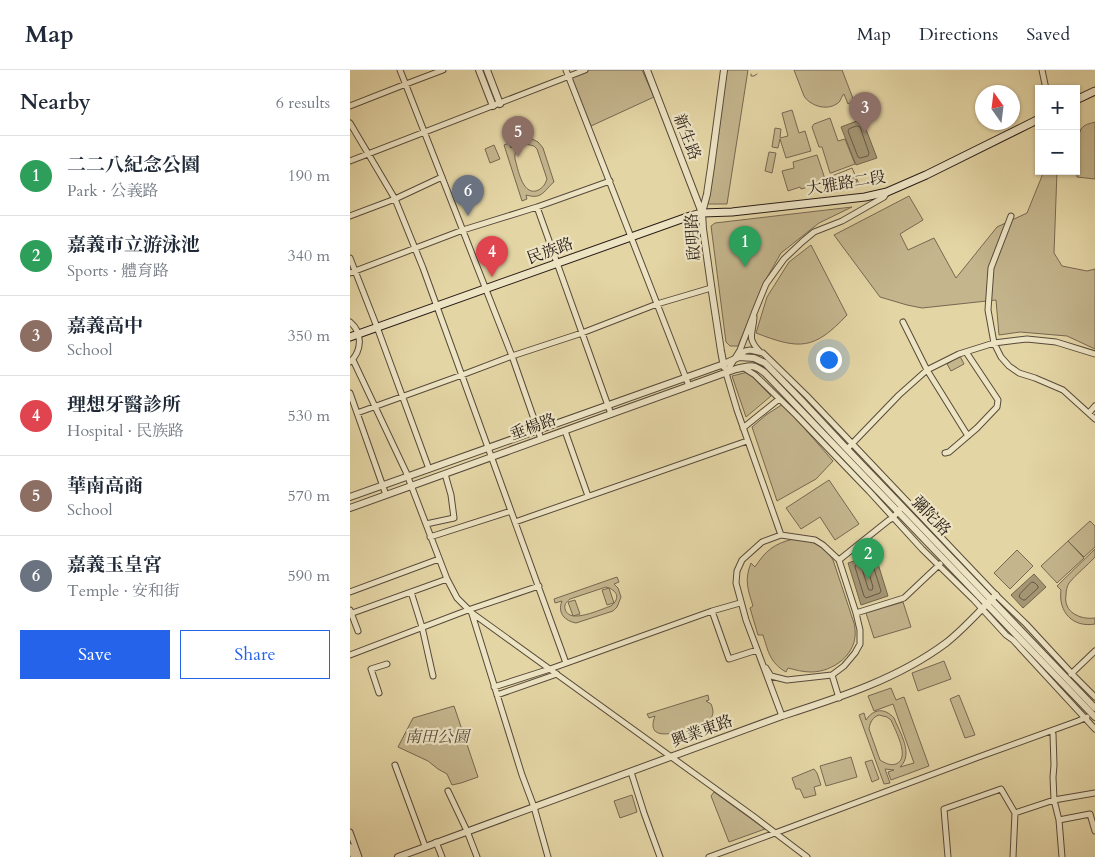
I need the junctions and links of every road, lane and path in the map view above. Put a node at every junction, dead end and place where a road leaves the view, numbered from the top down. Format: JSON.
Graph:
{"nodes":[{"id":1,"x":400,"y":70,"type":"edge"},
{"id":2,"x":443,"y":70,"type":"edge"},
{"id":3,"x":479,"y":70,"type":"edge"},
{"id":4,"x":487,"y":70,"type":"edge"},
{"id":5,"x":566,"y":70,"type":"edge"},
{"id":6,"x":585,"y":70,"type":"edge"},
{"id":7,"x":647,"y":70,"type":"edge"},
{"id":8,"x":724,"y":70,"type":"edge"},
{"id":9,"x":1042,"y":70,"type":"edge"},
{"id":10,"x":569,"y":76,"type":"junction"},
{"id":11,"x":406,"y":84,"type":"junction"},
{"id":12,"x":1045,"y":85,"type":"edge"},
{"id":13,"x":1095,"y":91,"type":"edge"},
{"id":14,"x":1080,"y":98,"type":"edge"},
{"id":15,"x":497,"y":105,"type":"junction"},
{"id":16,"x":350,"y":106,"type":"edge"},
{"id":17,"x":1035,"y":121,"type":"edge"},
{"id":18,"x":350,"y":123,"type":"edge"},
{"id":19,"x":424,"y":132,"type":"junction"},
{"id":20,"x":369,"y":154,"type":"junction"},
{"id":21,"x":350,"y":161,"type":"edge"},
{"id":22,"x":442,"y":178,"type":"junction"},
{"id":23,"x":610,"y":182,"type":"junction"},
{"id":24,"x":887,"y":192,"type":"junction"},
{"id":25,"x":395,"y":199,"type":"junction"},
{"id":26,"x":537,"y":207,"type":"junction"},
{"id":27,"x":702,"y":213,"type":"junction"},
{"id":28,"x":350,"y":216,"type":"edge"},
{"id":29,"x":1011,"y":216,"type":"dead end"},
{"id":30,"x":463,"y":230,"type":"junction"},
{"id":31,"x":631,"y":237,"type":"junction"},
{"id":32,"x":415,"y":248,"type":"junction"},
{"id":33,"x":350,"y":258,"type":"edge"},
{"id":34,"x":557,"y":263,"type":"junction"},
{"id":35,"x":353,"y":272,"type":"edge"},
{"id":36,"x":711,"y":288,"type":"junction"},
{"id":37,"x":485,"y":289,"type":"junction"},
{"id":38,"x":657,"y":304,"type":"junction"},
{"id":39,"x":437,"y":306,"type":"junction"},
{"id":40,"x":755,"y":311,"type":"junction"},
{"id":41,"x":350,"y":322,"type":"edge"},
{"id":42,"x":903,"y":322,"type":"dead end"},
{"id":43,"x":378,"y":327,"type":"junction"},
{"id":44,"x":582,"y":333,"type":"junction"},
{"id":45,"x":358,"y":334,"type":"junction"},
{"id":46,"x":350,"y":337,"type":"edge"},
{"id":47,"x":994,"y":343,"type":"junction"},
{"id":48,"x":760,"y":352,"type":"junction"},
{"id":49,"x":966,"y":352,"type":"junction"},
{"id":50,"x":1095,"y":354,"type":"edge"},
{"id":51,"x":512,"y":356,"type":"junction"},
{"id":52,"x":737,"y":358,"type":"junction"},
{"id":53,"x":351,"y":362,"type":"edge"},
{"id":54,"x":724,"y":364,"type":"junction"},
{"id":55,"x":744,"y":368,"type":"junction"},
{"id":56,"x":927,"y":370,"type":"junction"},
{"id":57,"x":726,"y":373,"type":"junction"},
{"id":58,"x":462,"y":375,"type":"junction"},
{"id":59,"x":686,"y":378,"type":"junction"},
{"id":60,"x":689,"y":386,"type":"junction"},
{"id":61,"x":350,"y":393,"type":"edge"},
{"id":62,"x":402,"y":396,"type":"junction"},
{"id":63,"x":779,"y":399,"type":"junction"},
{"id":64,"x":608,"y":405,"type":"junction"},
{"id":65,"x":375,"y":406,"type":"junction"},
{"id":66,"x":1095,"y":406,"type":"edge"},
{"id":67,"x":357,"y":413,"type":"junction"},
{"id":68,"x":1089,"y":413,"type":"junction"},
{"id":69,"x":611,"y":414,"type":"junction"},
{"id":70,"x":1095,"y":419,"type":"edge"},
{"id":71,"x":743,"y":428,"type":"junction"},
{"id":72,"x":538,"y":430,"type":"junction"},
{"id":73,"x":565,"y":431,"type":"junction"},
{"id":74,"x":968,"y":436,"type":"junction"},
{"id":75,"x":541,"y":439,"type":"junction"},
{"id":76,"x":747,"y":440,"type":"junction"},
{"id":77,"x":852,"y":444,"type":"junction"},
{"id":78,"x":488,"y":448,"type":"junction"},
{"id":79,"x":846,"y":449,"type":"junction"},
{"id":80,"x":945,"y":453,"type":"dead end"},
{"id":81,"x":491,"y":457,"type":"junction"},
{"id":82,"x":429,"y":469,"type":"junction"},
{"id":83,"x":445,"y":474,"type":"junction"},
{"id":84,"x":408,"y":477,"type":"junction"},
{"id":85,"x":383,"y":486,"type":"junction"},
{"id":86,"x":411,"y":486,"type":"junction"},
{"id":87,"x":386,"y":495,"type":"junction"},
{"id":88,"x":588,"y":496,"type":"junction"},
{"id":89,"x":350,"y":497,"type":"edge"},
{"id":90,"x":905,"y":499,"type":"junction"},
{"id":91,"x":350,"y":508,"type":"edge"},
{"id":92,"x":900,"y":509,"type":"junction"},
{"id":93,"x":511,"y":511,"type":"junction"},
{"id":94,"x":891,"y":518,"type":"junction"},
{"id":95,"x":515,"y":522,"type":"junction"},
{"id":96,"x":426,"y":524,"type":"junction"},
{"id":97,"x":781,"y":535,"type":"junction"},
{"id":98,"x":930,"y":535,"type":"junction"},
{"id":99,"x":430,"y":537,"type":"junction"},
{"id":100,"x":919,"y":546,"type":"junction"},
{"id":101,"x":949,"y":555,"type":"junction"},
{"id":102,"x":439,"y":559,"type":"junction"},
{"id":103,"x":839,"y":560,"type":"junction"},
{"id":104,"x":938,"y":567,"type":"junction"},
{"id":105,"x":447,"y":579,"type":"junction"},
{"id":106,"x":539,"y":586,"type":"junction"},
{"id":107,"x":350,"y":592,"type":"edge"},
{"id":108,"x":411,"y":592,"type":"junction"},
{"id":109,"x":740,"y":602,"type":"junction"},
{"id":110,"x":989,"y":602,"type":"junction"},
{"id":111,"x":712,"y":611,"type":"junction"},
{"id":112,"x":470,"y":612,"type":"junction"},
{"id":113,"x":350,"y":613,"type":"edge"},
{"id":114,"x":856,"y":613,"type":"junction"},
{"id":115,"x":1024,"y":622,"type":"junction"},
{"id":116,"x":422,"y":627,"type":"junction"},
{"id":117,"x":358,"y":631,"type":"dead end"},
{"id":118,"x":1012,"y":635,"type":"junction"},
{"id":119,"x":757,"y":650,"type":"junction"},
{"id":120,"x":1095,"y":651,"type":"edge"},
{"id":121,"x":350,"y":655,"type":"edge"},
{"id":122,"x":760,"y":660,"type":"junction"},
{"id":123,"x":566,"y":663,"type":"junction"},
{"id":124,"x":387,"y":664,"type":"dead end"},
{"id":125,"x":550,"y":669,"type":"junction"},
{"id":126,"x":557,"y":674,"type":"junction"},
{"id":127,"x":832,"y":675,"type":"junction"},
{"id":128,"x":433,"y":676,"type":"dead end"},
{"id":129,"x":1067,"y":677,"type":"junction"},
{"id":130,"x":1054,"y":686,"type":"junction"},
{"id":131,"x":494,"y":687,"type":"junction"},
{"id":132,"x":379,"y":693,"type":"dead end"},
{"id":133,"x":497,"y":695,"type":"junction"},
{"id":134,"x":1095,"y":696,"type":"edge"},
{"id":135,"x":839,"y":698,"type":"junction"},
{"id":136,"x":1094,"y":712,"type":"edge"},
{"id":137,"x":782,"y":716,"type":"junction"},
{"id":138,"x":1085,"y":718,"type":"junction"},
{"id":139,"x":1095,"y":728,"type":"edge"},
{"id":140,"x":1053,"y":734,"type":"dead end"},
{"id":141,"x":671,"y":757,"type":"junction"},
{"id":142,"x":395,"y":765,"type":"dead end"},
{"id":143,"x":630,"y":772,"type":"junction"},
{"id":144,"x":448,"y":791,"type":"dead end"},
{"id":145,"x":1095,"y":793,"type":"edge"},
{"id":146,"x":1054,"y":800,"type":"junction"},
{"id":147,"x":534,"y":807,"type":"junction"},
{"id":148,"x":1015,"y":813,"type":"junction"},
{"id":149,"x":1058,"y":820,"type":"junction"},
{"id":150,"x":467,"y":831,"type":"junction"},
{"id":151,"x":1095,"y":831,"type":"edge"},
{"id":152,"x":350,"y":832,"type":"edge"},
{"id":153,"x":775,"y":833,"type":"junction"},
{"id":154,"x":436,"y":842,"type":"junction"},
{"id":155,"x":425,"y":846,"type":"junction"},
{"id":156,"x":350,"y":847,"type":"edge"},
{"id":157,"x":351,"y":857,"type":"edge"},
{"id":158,"x":359,"y":857,"type":"edge"},
{"id":159,"x":398,"y":857,"type":"edge"},
{"id":160,"x":442,"y":857,"type":"edge"},
{"id":161,"x":476,"y":857,"type":"edge"},
{"id":162,"x":548,"y":857,"type":"edge"},
{"id":163,"x":660,"y":857,"type":"edge"},
{"id":164,"x":709,"y":857,"type":"edge"},
{"id":165,"x":807,"y":857,"type":"edge"},
{"id":166,"x":949,"y":857,"type":"edge"},
{"id":167,"x":1013,"y":857,"type":"edge"},
{"id":168,"x":1062,"y":857,"type":"edge"}],
"edges":[{"from":1,"to":11,"type":"street"},
{"from":2,"to":11,"type":"street"},
{"from":3,"to":15,"type":"street"},
{"from":4,"to":15,"type":"street"},
{"from":5,"to":10,"type":"street"},
{"from":6,"to":10,"type":"street"},
{"from":7,"to":27,"type":"street","name":"新生路"},
{"from":8,"to":27,"type":"street","name":"啟明路"},
{"from":9,"to":12,"type":"street"},
{"from":10,"to":15,"type":"street"},
{"from":10,"to":23,"type":"street"},
{"from":11,"to":16,"type":"street"},
{"from":11,"to":19,"type":"street"},
{"from":13,"to":14,"type":"main road"},
{"from":15,"to":19,"type":"street"},
{"from":17,"to":24,"type":"main road","name":"大雅路二段"},
{"from":18,"to":20,"type":"street"},
{"from":19,"to":20,"type":"street"},
{"from":19,"to":22,"type":"street"},
{"from":20,"to":21,"type":"street"},
{"from":20,"to":25,"type":"street"},
{"from":22,"to":25,"type":"street"},
{"from":22,"to":30,"type":"street"},
{"from":23,"to":26,"type":"street"},
{"from":23,"to":31,"type":"street"},
{"from":24,"to":27,"type":"main road","name":"大雅路二段"},
{"from":24,"to":40,"type":"street"},
{"from":25,"to":28,"type":"street"},
{"from":25,"to":32,"type":"street"},
{"from":26,"to":30,"type":"street"},
{"from":26,"to":34,"type":"street"},
{"from":27,"to":31,"type":"main road","name":"民族路"},
{"from":27,"to":36,"type":"street","name":"啟明路"},
{"from":29,"to":47,"type":"street"},
{"from":30,"to":32,"type":"street"},
{"from":30,"to":37,"type":"street"},
{"from":31,"to":34,"type":"main road","name":"民族路"},
{"from":31,"to":38,"type":"street"},
{"from":32,"to":35,"type":"street"},
{"from":32,"to":39,"type":"street"},
{"from":33,"to":35,"type":"street"},
{"from":34,"to":37,"type":"main road","name":"民族路"},
{"from":34,"to":44,"type":"street"},
{"from":35,"to":43,"type":"street"},
{"from":36,"to":38,"type":"street"},
{"from":36,"to":54,"type":"street","name":"啟明路"},
{"from":37,"to":39,"type":"main road","name":"民族路"},
{"from":37,"to":51,"type":"street"},
{"from":38,"to":44,"type":"street"},
{"from":38,"to":59,"type":"street"},
{"from":39,"to":43,"type":"main road","name":"民族路"},
{"from":39,"to":58,"type":"street"},
{"from":40,"to":48,"type":"street"},
{"from":40,"to":52,"type":"street"},
{"from":41,"to":45,"type":"street"},
{"from":42,"to":56,"type":"street"},
{"from":43,"to":45,"type":"main road","name":"民族路"},
{"from":43,"to":62,"type":"street"},
{"from":44,"to":51,"type":"street"},
{"from":44,"to":64,"type":"street"},
{"from":45,"to":46,"type":"main road","name":"民族路"},
{"from":45,"to":53,"type":"street"},
{"from":47,"to":49,"type":"street"},
{"from":47,"to":50,"type":"street"},
{"from":47,"to":68,"type":"street"},
{"from":48,"to":52,"type":"street"},
{"from":48,"to":77,"type":"street","name":"彌陀路"},
{"from":49,"to":56,"type":"street"},
{"from":49,"to":74,"type":"street"},
{"from":51,"to":58,"type":"street"},
{"from":51,"to":72,"type":"street"},
{"from":52,"to":54,"type":"street"},
{"from":52,"to":57,"type":"street"},
{"from":52,"to":79,"type":"street","name":"彌陀路"},
{"from":53,"to":65,"type":"street"},
{"from":54,"to":57,"type":"street","name":"啟明路"},
{"from":54,"to":59,"type":"street","name":"垂楊路"},
{"from":55,"to":57,"type":"street"},
{"from":55,"to":63,"type":"street","name":"彌陀路"},
{"from":55,"to":92,"type":"street","name":"彌陀路"},
{"from":56,"to":74,"type":"street"},
{"from":56,"to":77,"type":"street"},
{"from":57,"to":60,"type":"street","name":"垂楊路"},
{"from":57,"to":71,"type":"street"},
{"from":58,"to":62,"type":"street"},
{"from":58,"to":78,"type":"street"},
{"from":59,"to":60,"type":"street"},
{"from":59,"to":64,"type":"street","name":"垂楊路"},
{"from":60,"to":69,"type":"street","name":"垂楊路"},
{"from":61,"to":67,"type":"street"},
{"from":62,"to":65,"type":"street"},
{"from":62,"to":82,"type":"street"},
{"from":63,"to":71,"type":"street"},
{"from":63,"to":94,"type":"street","name":"彌陀路"},
{"from":64,"to":69,"type":"street"},
{"from":64,"to":72,"type":"street","name":"垂楊路"},
{"from":65,"to":67,"type":"street"},
{"from":65,"to":84,"type":"street"},
{"from":66,"to":68,"type":"street"},
{"from":67,"to":85,"type":"street"},
{"from":68,"to":70,"type":"street"},
{"from":69,"to":73,"type":"street","name":"垂楊路"},
{"from":71,"to":76,"type":"street"},
{"from":72,"to":75,"type":"street"},
{"from":72,"to":78,"type":"street","name":"垂楊路"},
{"from":73,"to":75,"type":"street","name":"垂楊路"},
{"from":73,"to":88,"type":"street"},
{"from":74,"to":80,"type":"street"},
{"from":75,"to":81,"type":"street","name":"垂楊路"},
{"from":76,"to":88,"type":"street"},
{"from":76,"to":97,"type":"street"},
{"from":77,"to":79,"type":"street"},
{"from":77,"to":90,"type":"street","name":"彌陀路"},
{"from":78,"to":81,"type":"street"},
{"from":78,"to":82,"type":"street","name":"垂楊路"},
{"from":79,"to":92,"type":"street","name":"彌陀路"},
{"from":81,"to":83,"type":"street","name":"垂楊路"},
{"from":81,"to":93,"type":"street"},
{"from":82,"to":84,"type":"street","name":"垂楊路"},
{"from":83,"to":86,"type":"street","name":"垂楊路"},
{"from":83,"to":96,"type":"street"},
{"from":84,"to":85,"type":"street","name":"垂楊路"},
{"from":84,"to":86,"type":"street"},
{"from":85,"to":87,"type":"street"},
{"from":85,"to":89,"type":"street","name":"垂楊路"},
{"from":86,"to":87,"type":"street","name":"垂楊路"},
{"from":86,"to":96,"type":"street"},
{"from":87,"to":91,"type":"street","name":"垂楊路"},
{"from":88,"to":95,"type":"street"},
{"from":90,"to":92,"type":"street"},
{"from":90,"to":98,"type":"street","name":"彌陀路"},
{"from":92,"to":94,"type":"street"},
{"from":92,"to":98,"type":"street","name":"彌陀路"},
{"from":93,"to":95,"type":"street"},
{"from":93,"to":99,"type":"street"},
{"from":94,"to":100,"type":"street","name":"彌陀路"},
{"from":94,"to":103,"type":"street"},
{"from":95,"to":106,"type":"street"},
{"from":96,"to":99,"type":"street"},
{"from":97,"to":103,"type":"street"},
{"from":97,"to":109,"type":"street"},
{"from":98,"to":100,"type":"street"},
{"from":98,"to":101,"type":"street","name":"彌陀路"},
{"from":98,"to":101,"type":"street","name":"彌陀路"},
{"from":99,"to":102,"type":"street"},
{"from":100,"to":104,"type":"street","name":"彌陀路"},
{"from":101,"to":104,"type":"street"},
{"from":101,"to":110,"type":"street","name":"彌陀路"},
{"from":101,"to":110,"type":"street","name":"彌陀路"},
{"from":102,"to":105,"type":"street"},
{"from":102,"to":107,"type":"street"},
{"from":103,"to":114,"type":"street"},
{"from":104,"to":110,"type":"street","name":"彌陀路"},
{"from":104,"to":114,"type":"street"},
{"from":105,"to":108,"type":"street"},
{"from":105,"to":112,"type":"street"},
{"from":106,"to":112,"type":"street"},
{"from":106,"to":123,"type":"street"},
{"from":108,"to":113,"type":"street"},
{"from":108,"to":116,"type":"street"},
{"from":109,"to":111,"type":"street"},
{"from":109,"to":119,"type":"street"},
{"from":110,"to":115,"type":"street","name":"彌陀路"},
{"from":110,"to":118,"type":"street","name":"彌陀路"},
{"from":110,"to":135,"type":"street","name":"興業東路"},
{"from":111,"to":119,"type":"street"},
{"from":111,"to":123,"type":"street"},
{"from":112,"to":116,"type":"street"},
{"from":112,"to":125,"type":"street"},
{"from":112,"to":131,"type":"street"},
{"from":113,"to":117,"type":"street"},
{"from":114,"to":127,"type":"street"},
{"from":115,"to":118,"type":"street"},
{"from":115,"to":129,"type":"street","name":"彌陀路"},
{"from":116,"to":121,"type":"street"},
{"from":116,"to":128,"type":"street"},
{"from":118,"to":129,"type":"street","name":"彌陀路"},
{"from":118,"to":130,"type":"street","name":"彌陀路"},
{"from":119,"to":122,"type":"street"},
{"from":120,"to":129,"type":"street"},
{"from":122,"to":127,"type":"street"},
{"from":122,"to":137,"type":"street"},
{"from":123,"to":125,"type":"street"},
{"from":124,"to":132,"type":"street"},
{"from":125,"to":126,"type":"street"},
{"from":125,"to":131,"type":"street"},
{"from":126,"to":133,"type":"street"},
{"from":126,"to":141,"type":"street"},
{"from":127,"to":135,"type":"street"},
{"from":129,"to":130,"type":"street"},
{"from":129,"to":134,"type":"street","name":"彌陀路"},
{"from":129,"to":136,"type":"street","name":"彌陀路"},
{"from":130,"to":138,"type":"street","name":"彌陀路"},
{"from":131,"to":133,"type":"street"},
{"from":133,"to":147,"type":"street"},
{"from":135,"to":137,"type":"street","name":"興業東路"},
{"from":136,"to":138,"type":"street"},
{"from":137,"to":141,"type":"street","name":"興業東路"},
{"from":138,"to":139,"type":"street","name":"彌陀路"},
{"from":138,"to":153,"type":"street"},
{"from":140,"to":146,"type":"street"},
{"from":141,"to":143,"type":"street","name":"興業東路"},
{"from":141,"to":153,"type":"street"},
{"from":142,"to":155,"type":"street"},
{"from":143,"to":147,"type":"street","name":"興業東路"},
{"from":143,"to":163,"type":"street"},
{"from":144,"to":150,"type":"street"},
{"from":145,"to":146,"type":"street"},
{"from":146,"to":148,"type":"street"},
{"from":146,"to":149,"type":"street"},
{"from":147,"to":150,"type":"street","name":"興業東路"},
{"from":147,"to":162,"type":"street"},
{"from":148,"to":166,"type":"street"},
{"from":148,"to":167,"type":"street"},
{"from":149,"to":151,"type":"street"},
{"from":149,"to":168,"type":"street"},
{"from":150,"to":154,"type":"street","name":"興業東路"},
{"from":150,"to":161,"type":"street"},
{"from":152,"to":158,"type":"street"},
{"from":153,"to":164,"type":"street"},
{"from":153,"to":165,"type":"street"},
{"from":154,"to":155,"type":"street","name":"興業東路"},
{"from":154,"to":160,"type":"street"},
{"from":155,"to":159,"type":"street","name":"興業東路"},
{"from":156,"to":157,"type":"street"}]}
